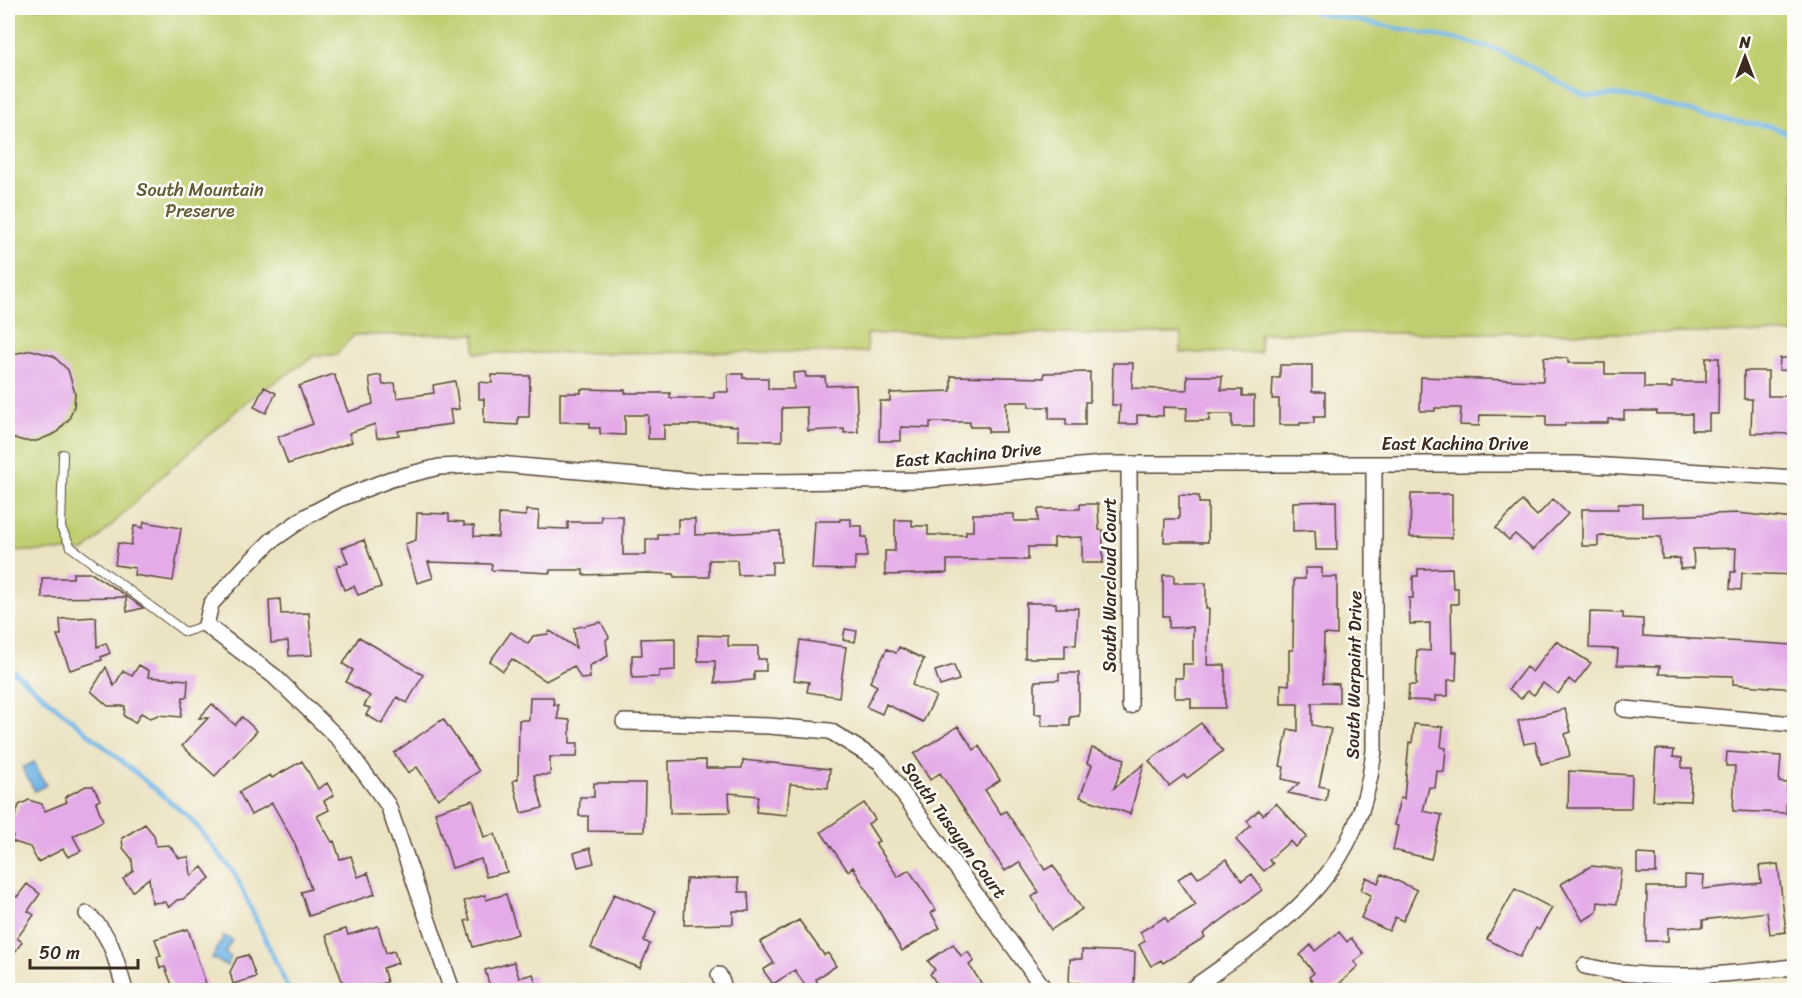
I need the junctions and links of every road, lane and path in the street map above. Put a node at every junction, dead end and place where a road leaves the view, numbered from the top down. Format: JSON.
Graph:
{"nodes":[{"id":1,"x":63,"y":454,"type":"dead end"},
{"id":2,"x":1129,"y":464,"type":"junction"},
{"id":3,"x":1374,"y":464,"type":"junction"},
{"id":4,"x":1794,"y":478,"type":"edge"},
{"id":5,"x":206,"y":625,"type":"junction"},
{"id":6,"x":1130,"y":706,"type":"dead end"},
{"id":7,"x":1624,"y":709,"type":"dead end"},
{"id":8,"x":624,"y":722,"type":"dead end"},
{"id":9,"x":1794,"y":724,"type":"edge"},
{"id":10,"x":87,"y":914,"type":"dead end"},
{"id":11,"x":1585,"y":966,"type":"dead end"},
{"id":12,"x":1794,"y":968,"type":"edge"},
{"id":13,"x":719,"y":975,"type":"dead end"},
{"id":14,"x":125,"y":990,"type":"edge"},
{"id":15,"x":452,"y":990,"type":"edge"},
{"id":16,"x":725,"y":990,"type":"edge"},
{"id":17,"x":1045,"y":990,"type":"edge"},
{"id":18,"x":1190,"y":990,"type":"edge"}],
"edges":[{"from":1,"to":5,"type":"lane"},
{"from":2,"to":3,"type":"street","name":"East Kachina Drive"},
{"from":2,"to":5,"type":"street","name":"East Kachina Drive"},
{"from":2,"to":6,"type":"street","name":"South Warcloud Court"},
{"from":3,"to":4,"type":"street","name":"East Kachina Drive"},
{"from":3,"to":18,"type":"street","name":"South Warpaint Drive"},
{"from":5,"to":15,"type":"street"},
{"from":7,"to":9,"type":"street"},
{"from":8,"to":17,"type":"street","name":"South Tusayan Court"},
{"from":10,"to":14,"type":"street"},
{"from":11,"to":12,"type":"street"},
{"from":13,"to":16,"type":"street"}]}
